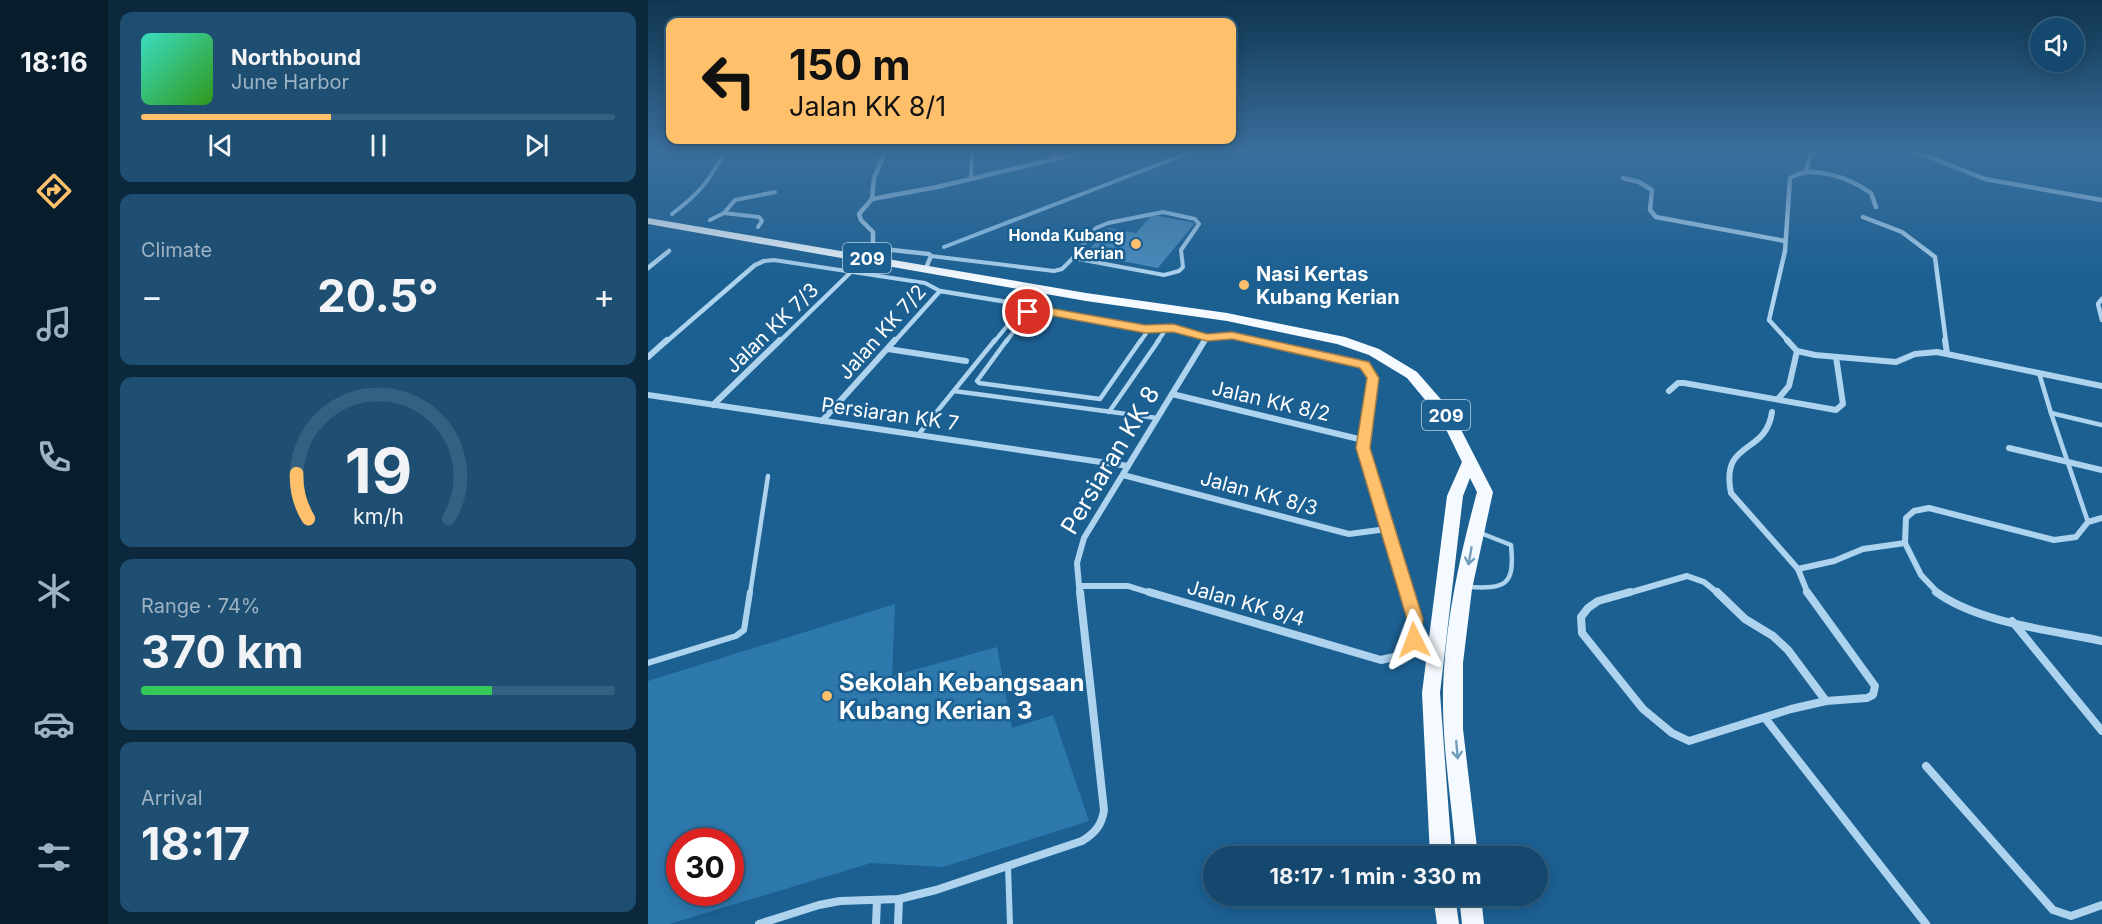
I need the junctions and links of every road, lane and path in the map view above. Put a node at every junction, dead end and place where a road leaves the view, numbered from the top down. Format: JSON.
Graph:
{"nodes":[{"id":1,"x":698,"y":193,"type":"edge"},
{"id":2,"x":769,"y":193,"type":"edge"},
{"id":3,"x":873,"y":193,"type":"edge"},
{"id":4,"x":901,"y":193,"type":"edge"},
{"id":5,"x":1652,"y":193,"type":"edge"},
{"id":6,"x":1789,"y":193,"type":"edge"},
{"id":7,"x":1870,"y":193,"type":"edge"},
{"id":8,"x":2064,"y":193,"type":"edge"},
{"id":9,"x":872,"y":199,"type":"junction"},
{"id":10,"x":2102,"y":200,"type":"edge"},
{"id":11,"x":1876,"y":207,"type":"dead end"},
{"id":12,"x":724,"y":213,"type":"junction"},
{"id":13,"x":672,"y":214,"type":"dead end"},
{"id":14,"x":1863,"y":217,"type":"dead end"},
{"id":15,"x":710,"y":220,"type":"dead end"},
{"id":16,"x":648,"y":221,"type":"edge"},
{"id":17,"x":758,"y":227,"type":"dead end"},
{"id":18,"x":1785,"y":241,"type":"junction"},
{"id":19,"x":669,"y":251,"type":"dead end"},
{"id":20,"x":1073,"y":258,"type":"junction"},
{"id":21,"x":764,"y":261,"type":"joint"},
{"id":22,"x":929,"y":262,"type":"junction"},
{"id":23,"x":648,"y":268,"type":"edge"},
{"id":24,"x":851,"y":272,"type":"junction"},
{"id":25,"x":940,"y":291,"type":"junction"},
{"id":26,"x":2102,"y":299,"type":"edge"},
{"id":27,"x":1020,"y":304,"type":"joint"},
{"id":28,"x":2102,"y":320,"type":"edge"},
{"id":29,"x":1167,"y":328,"type":"junction"},
{"id":30,"x":1149,"y":329,"type":"junction"},
{"id":31,"x":1207,"y":338,"type":"junction"},
{"id":32,"x":888,"y":349,"type":"junction"},
{"id":33,"x":1797,"y":351,"type":"junction"},
{"id":34,"x":1947,"y":353,"type":"junction"},
{"id":35,"x":648,"y":357,"type":"edge"},
{"id":36,"x":1836,"y":357,"type":"junction"},
{"id":37,"x":966,"y":361,"type":"dead end"},
{"id":38,"x":2039,"y":373,"type":"junction"},
{"id":39,"x":2102,"y":386,"type":"edge"},
{"id":40,"x":954,"y":391,"type":"junction"},
{"id":41,"x":1669,"y":391,"type":"dead end"},
{"id":42,"x":1172,"y":394,"type":"junction"},
{"id":43,"x":648,"y":396,"type":"edge"},
{"id":44,"x":1778,"y":399,"type":"junction"},
{"id":45,"x":713,"y":405,"type":"junction"},
{"id":46,"x":1108,"y":412,"type":"junction"},
{"id":47,"x":1772,"y":412,"type":"dead end"},
{"id":48,"x":2051,"y":413,"type":"junction"},
{"id":49,"x":1157,"y":418,"type":"junction"},
{"id":50,"x":822,"y":421,"type":"junction"},
{"id":51,"x":2102,"y":425,"type":"edge"},
{"id":52,"x":918,"y":435,"type":"junction"},
{"id":53,"x":1363,"y":440,"type":"junction"},
{"id":54,"x":2009,"y":448,"type":"dead end"},
{"id":55,"x":1470,"y":461,"type":"junction"},
{"id":56,"x":2069,"y":462,"type":"junction"},
{"id":57,"x":1128,"y":466,"type":"junction"},
{"id":58,"x":2102,"y":470,"type":"edge"},
{"id":59,"x":1123,"y":475,"type":"junction"},
{"id":60,"x":768,"y":476,"type":"dead end"},
{"id":61,"x":2102,"y":518,"type":"edge"},
{"id":62,"x":2088,"y":522,"type":"junction"},
{"id":63,"x":1387,"y":529,"type":"junction"},
{"id":64,"x":1474,"y":530,"type":"junction"},
{"id":65,"x":1905,"y":543,"type":"junction"},
{"id":66,"x":1798,"y":569,"type":"junction"},
{"id":67,"x":1079,"y":586,"type":"junction"},
{"id":68,"x":1464,"y":587,"type":"junction"},
{"id":69,"x":2011,"y":621,"type":"junction"},
{"id":70,"x":2102,"y":641,"type":"edge"},
{"id":71,"x":648,"y":663,"type":"edge"},
{"id":72,"x":1826,"y":701,"type":"junction"},
{"id":73,"x":1765,"y":718,"type":"junction"},
{"id":74,"x":2102,"y":731,"type":"edge"},
{"id":75,"x":1926,"y":766,"type":"dead end"},
{"id":76,"x":1440,"y":846,"type":"edge"},
{"id":77,"x":1466,"y":846,"type":"edge"},
{"id":78,"x":1008,"y":866,"type":"junction"},
{"id":79,"x":899,"y":899,"type":"junction"},
{"id":80,"x":877,"y":900,"type":"junction"},
{"id":81,"x":2102,"y":905,"type":"edge"},
{"id":82,"x":1445,"y":906,"type":"edge"},
{"id":83,"x":1471,"y":906,"type":"edge"},
{"id":84,"x":759,"y":924,"type":"edge"},
{"id":85,"x":876,"y":924,"type":"edge"},
{"id":86,"x":898,"y":924,"type":"edge"},
{"id":87,"x":1010,"y":924,"type":"edge"},
{"id":88,"x":1448,"y":924,"type":"edge"},
{"id":89,"x":1473,"y":924,"type":"edge"},
{"id":90,"x":1926,"y":924,"type":"edge"}],
"edges":[{"from":1,"to":13,"type":"lane"},
{"from":2,"to":12,"type":"lane"},
{"from":3,"to":9,"type":"street"},
{"from":4,"to":9,"type":"street"},
{"from":5,"to":18,"type":"street"},
{"from":6,"to":18,"type":"street"},
{"from":7,"to":11,"type":"street"},
{"from":8,"to":10,"type":"street"},
{"from":9,"to":22,"type":"street"},
{"from":12,"to":15,"type":"lane"},
{"from":12,"to":17,"type":"lane"},
{"from":14,"to":34,"type":"street"},
{"from":16,"to":22,"type":"main road","number":"209"},
{"from":18,"to":33,"type":"street"},
{"from":19,"to":23,"type":"street"},
{"from":20,"to":20,"type":"lane"},
{"from":20,"to":22,"type":"lane"},
{"from":21,"to":24,"type":"lane"},
{"from":21,"to":35,"type":"street"},
{"from":22,"to":55,"type":"main road","number":"209"},
{"from":24,"to":25,"type":"lane"},
{"from":24,"to":45,"type":"street","name":"Jalan KK 7/3"},
{"from":25,"to":27,"type":"street"},
{"from":25,"to":32,"type":"street","name":"Jalan KK 7/2"},
{"from":26,"to":28,"type":"street"},
{"from":27,"to":40,"type":"lane"},
{"from":29,"to":30,"type":"lane"},
{"from":29,"to":31,"type":"lane"},
{"from":29,"to":46,"type":"lane"},
{"from":30,"to":30,"type":"lane"},
{"from":31,"to":42,"type":"street","name":"Persiaran KK 8"},
{"from":31,"to":53,"type":"street"},
{"from":32,"to":37,"type":"street"},
{"from":32,"to":50,"type":"street","name":"Jalan KK 7/2"},
{"from":33,"to":36,"type":"street"},
{"from":33,"to":44,"type":"street"},
{"from":34,"to":36,"type":"street"},
{"from":34,"to":38,"type":"street"},
{"from":36,"to":44,"type":"street"},
{"from":38,"to":39,"type":"street"},
{"from":38,"to":48,"type":"lane"},
{"from":40,"to":46,"type":"lane"},
{"from":40,"to":52,"type":"lane"},
{"from":41,"to":44,"type":"street"},
{"from":42,"to":49,"type":"street","name":"Persiaran KK 8"},
{"from":42,"to":53,"type":"street","name":"Jalan KK 8/2"},
{"from":43,"to":45,"type":"street","name":"Persiaran KK 7"},
{"from":45,"to":50,"type":"street","name":"Persiaran KK 7"},
{"from":46,"to":49,"type":"lane"},
{"from":47,"to":66,"type":"street"},
{"from":48,"to":51,"type":"lane"},
{"from":48,"to":56,"type":"lane"},
{"from":49,"to":57,"type":"street","name":"Persiaran KK 8"},
{"from":50,"to":52,"type":"street","name":"Persiaran KK 7"},
{"from":52,"to":57,"type":"street","name":"Persiaran KK 7"},
{"from":53,"to":63,"type":"street"},
{"from":54,"to":56,"type":"street"},
{"from":55,"to":64,"type":"main road","number":"209"},
{"from":55,"to":76,"type":"main road"},
{"from":56,"to":58,"type":"street"},
{"from":56,"to":62,"type":"lane"},
{"from":57,"to":59,"type":"street","name":"Persiaran KK 8"},
{"from":59,"to":63,"type":"street","name":"Jalan KK 8/3"},
{"from":59,"to":67,"type":"street","name":"Persiaran KK 8"},
{"from":60,"to":71,"type":"lane"},
{"from":61,"to":62,"type":"street"},
{"from":62,"to":65,"type":"street"},
{"from":63,"to":67,"type":"street","name":"Jalan KK 8/4"},
{"from":64,"to":68,"type":"main road","number":"209","one_way":true},
{"from":64,"to":68,"type":"lane"},
{"from":65,"to":66,"type":"street"},
{"from":65,"to":69,"type":"street"},
{"from":66,"to":72,"type":"street"},
{"from":67,"to":78,"type":"street","name":"Persiaran KK 8"},
{"from":68,"to":77,"type":"main road","number":"209","one_way":true},
{"from":69,"to":70,"type":"street"},
{"from":69,"to":74,"type":"street"},
{"from":72,"to":73,"type":"street"},
{"from":72,"to":73,"type":"street"},
{"from":73,"to":90,"type":"street"},
{"from":75,"to":81,"type":"street"},
{"from":78,"to":79,"type":"street","name":"Persiaran KK 8"},
{"from":78,"to":87,"type":"lane"},
{"from":79,"to":80,"type":"street","name":"Persiaran KK 8"},
{"from":79,"to":86,"type":"street"},
{"from":80,"to":84,"type":"street","name":"Persiaran KK 8"},
{"from":80,"to":85,"type":"street"},
{"from":82,"to":88,"type":"main road"},
{"from":83,"to":89,"type":"main road"}]}
